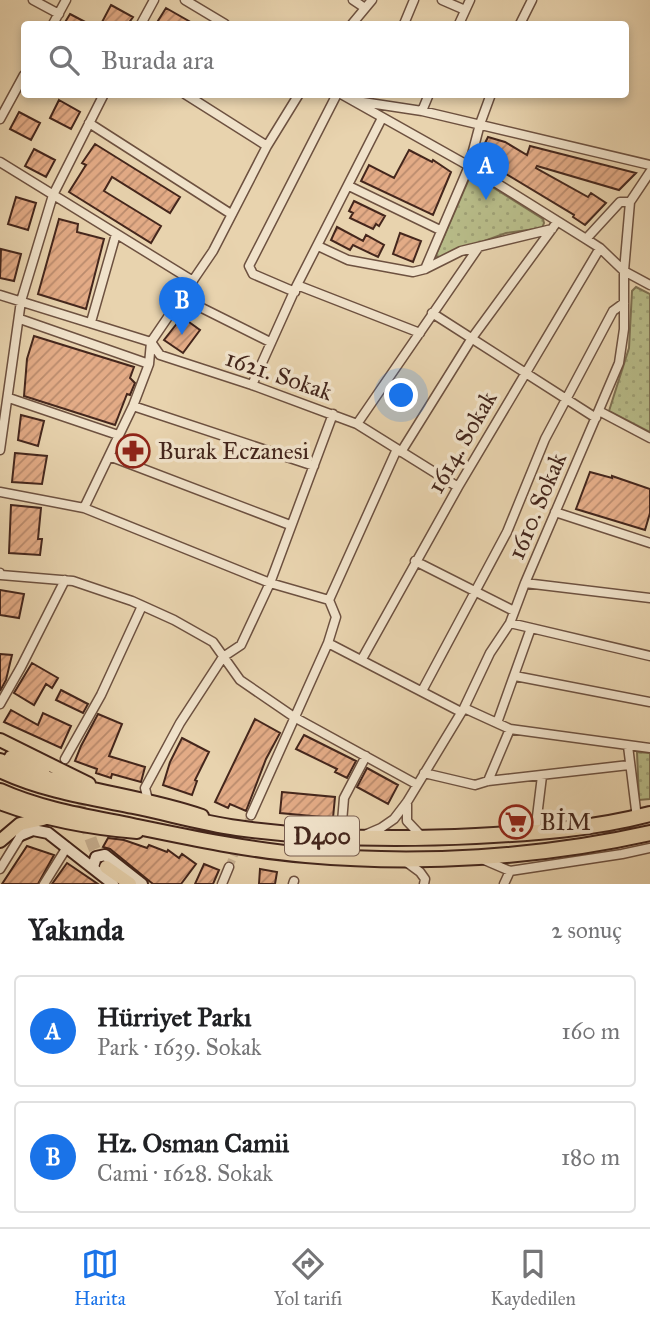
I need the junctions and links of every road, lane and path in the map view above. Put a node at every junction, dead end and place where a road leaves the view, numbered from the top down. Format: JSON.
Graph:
{"nodes":[{"id":1,"x":33,"y":0,"type":"edge"},
{"id":2,"x":66,"y":0,"type":"edge"},
{"id":3,"x":154,"y":0,"type":"edge"},
{"id":4,"x":185,"y":0,"type":"edge"},
{"id":5,"x":352,"y":0,"type":"edge"},
{"id":6,"x":372,"y":0,"type":"edge"},
{"id":7,"x":414,"y":0,"type":"edge"},
{"id":8,"x":442,"y":0,"type":"edge"},
{"id":9,"x":470,"y":0,"type":"edge"},
{"id":10,"x":532,"y":0,"type":"edge"},
{"id":11,"x":365,"y":8,"type":"junction"},
{"id":12,"x":465,"y":10,"type":"junction"},
{"id":13,"x":59,"y":14,"type":"junction"},
{"id":14,"x":55,"y":21,"type":"edge"},
{"id":15,"x":143,"y":21,"type":"edge"},
{"id":16,"x":220,"y":21,"type":"edge"},
{"id":17,"x":354,"y":21,"type":"edge"},
{"id":18,"x":405,"y":21,"type":"edge"},
{"id":19,"x":460,"y":21,"type":"edge"},
{"id":20,"x":522,"y":21,"type":"edge"},
{"id":21,"x":21,"y":80,"type":"edge"},
{"id":22,"x":102,"y":98,"type":"edge"},
{"id":23,"x":191,"y":98,"type":"edge"},
{"id":24,"x":297,"y":98,"type":"edge"},
{"id":25,"x":337,"y":98,"type":"edge"},
{"id":26,"x":347,"y":98,"type":"edge"},
{"id":27,"x":372,"y":98,"type":"edge"},
{"id":28,"x":427,"y":98,"type":"edge"},
{"id":29,"x":490,"y":98,"type":"edge"},
{"id":30,"x":353,"y":101,"type":"junction"},
{"id":31,"x":422,"y":111,"type":"junction"},
{"id":32,"x":382,"y":118,"type":"junction"},
{"id":33,"x":0,"y":119,"type":"edge"},
{"id":34,"x":89,"y":123,"type":"junction"},
{"id":35,"x":480,"y":124,"type":"junction"},
{"id":36,"x":267,"y":146,"type":"junction"},
{"id":37,"x":0,"y":162,"type":"edge"},
{"id":38,"x":650,"y":165,"type":"edge"},
{"id":39,"x":469,"y":166,"type":"junction"},
{"id":40,"x":650,"y":172,"type":"edge"},
{"id":41,"x":349,"y":186,"type":"junction"},
{"id":42,"x":54,"y":195,"type":"junction"},
{"id":43,"x":630,"y":202,"type":"junction"},
{"id":44,"x":231,"y":214,"type":"junction"},
{"id":45,"x":555,"y":225,"type":"junction"},
{"id":46,"x":440,"y":230,"type":"junction"},
{"id":47,"x":116,"y":234,"type":"junction"},
{"id":48,"x":586,"y":239,"type":"junction"},
{"id":49,"x":318,"y":246,"type":"junction"},
{"id":50,"x":479,"y":247,"type":"junction"},
{"id":51,"x":600,"y":248,"type":"junction"},
{"id":52,"x":425,"y":269,"type":"junction"},
{"id":53,"x":624,"y":271,"type":"junction"},
{"id":54,"x":192,"y":281,"type":"junction"},
{"id":55,"x":650,"y":285,"type":"edge"},
{"id":56,"x":296,"y":288,"type":"junction"},
{"id":57,"x":0,"y":295,"type":"edge"},
{"id":58,"x":183,"y":295,"type":"junction"},
{"id":59,"x":21,"y":301,"type":"junction"},
{"id":60,"x":624,"y":303,"type":"junction"},
{"id":61,"x":432,"y":313,"type":"junction"},
{"id":62,"x":20,"y":318,"type":"junction"},
{"id":63,"x":91,"y":322,"type":"junction"},
{"id":64,"x":419,"y":333,"type":"junction"},
{"id":65,"x":472,"y":338,"type":"junction"},
{"id":66,"x":151,"y":342,"type":"junction"},
{"id":67,"x":270,"y":342,"type":"junction"},
{"id":68,"x":149,"y":365,"type":"junction"},
{"id":69,"x":525,"y":372,"type":"junction"},
{"id":70,"x":252,"y":385,"type":"junction"},
{"id":71,"x":9,"y":398,"type":"junction"},
{"id":72,"x":566,"y":400,"type":"junction"},
{"id":73,"x":133,"y":406,"type":"junction"},
{"id":74,"x":333,"y":414,"type":"junction"},
{"id":75,"x":598,"y":414,"type":"junction"},
{"id":76,"x":357,"y":424,"type":"junction"},
{"id":77,"x":118,"y":435,"type":"junction"},
{"id":78,"x":650,"y":438,"type":"edge"},
{"id":79,"x":0,"y":450,"type":"edge"},
{"id":80,"x":399,"y":450,"type":"junction"},
{"id":81,"x":109,"y":456,"type":"junction"},
{"id":82,"x":314,"y":466,"type":"junction"},
{"id":83,"x":458,"y":487,"type":"junction"},
{"id":84,"x":0,"y":492,"type":"edge"},
{"id":85,"x":84,"y":508,"type":"junction"},
{"id":86,"x":555,"y":512,"type":"junction"},
{"id":87,"x":290,"y":525,"type":"junction"},
{"id":88,"x":650,"y":543,"type":"edge"},
{"id":89,"x":415,"y":561,"type":"junction"},
{"id":90,"x":0,"y":575,"type":"edge"},
{"id":91,"x":65,"y":580,"type":"junction"},
{"id":92,"x":270,"y":583,"type":"junction"},
{"id":93,"x":525,"y":583,"type":"junction"},
{"id":94,"x":476,"y":592,"type":"junction"},
{"id":95,"x":650,"y":598,"type":"edge"},
{"id":96,"x":329,"y":600,"type":"junction"},
{"id":97,"x":142,"y":606,"type":"junction"},
{"id":98,"x":514,"y":611,"type":"junction"},
{"id":99,"x":510,"y":623,"type":"junction"},
{"id":100,"x":531,"y":628,"type":"junction"},
{"id":101,"x":328,"y":643,"type":"junction"},
{"id":102,"x":650,"y":656,"type":"edge"},
{"id":103,"x":223,"y":657,"type":"junction"},
{"id":104,"x":362,"y":659,"type":"junction"},
{"id":105,"x":515,"y":676,"type":"junction"},
{"id":106,"x":422,"y":691,"type":"junction"},
{"id":107,"x":650,"y":702,"type":"edge"},
{"id":108,"x":0,"y":704,"type":"edge"},
{"id":109,"x":462,"y":710,"type":"junction"},
{"id":110,"x":294,"y":718,"type":"junction"},
{"id":111,"x":497,"y":723,"type":"junction"},
{"id":112,"x":510,"y":729,"type":"junction"},
{"id":113,"x":0,"y":740,"type":"edge"},
{"id":114,"x":628,"y":746,"type":"junction"},
{"id":115,"x":650,"y":748,"type":"edge"},
{"id":116,"x":0,"y":752,"type":"edge"},
{"id":117,"x":366,"y":756,"type":"junction"},
{"id":118,"x":65,"y":759,"type":"dead end"},
{"id":119,"x":0,"y":760,"type":"edge"},
{"id":120,"x":629,"y":765,"type":"junction"},
{"id":121,"x":44,"y":769,"type":"dead end"},
{"id":122,"x":0,"y":770,"type":"edge"},
{"id":123,"x":424,"y":773,"type":"junction"},
{"id":124,"x":542,"y":776,"type":"junction"},
{"id":125,"x":488,"y":781,"type":"junction"},
{"id":126,"x":416,"y":784,"type":"junction"},
{"id":127,"x":99,"y":789,"type":"junction"},
{"id":128,"x":0,"y":791,"type":"edge"},
{"id":129,"x":148,"y":800,"type":"junction"},
{"id":130,"x":407,"y":802,"type":"junction"},
{"id":131,"x":0,"y":803,"type":"edge"},
{"id":132,"x":251,"y":815,"type":"tunnel mouth"},
{"id":133,"x":643,"y":816,"type":"edge"},
{"id":134,"x":50,"y":819,"type":"junction"},
{"id":135,"x":342,"y":822,"type":"dead end"},
{"id":136,"x":236,"y":828,"type":"junction"},
{"id":137,"x":535,"y":833,"type":"junction"},
{"id":138,"x":650,"y":833,"type":"edge"},
{"id":139,"x":21,"y":835,"type":"joint"},
{"id":140,"x":182,"y":837,"type":"junction"},
{"id":141,"x":360,"y":837,"type":"junction"},
{"id":142,"x":424,"y":839,"type":"junction"},
{"id":143,"x":0,"y":841,"type":"edge"},
{"id":144,"x":67,"y":847,"type":"junction"},
{"id":145,"x":650,"y":848,"type":"edge"},
{"id":146,"x":476,"y":856,"type":"junction"},
{"id":147,"x":403,"y":859,"type":"junction"},
{"id":148,"x":99,"y":867,"type":"junction"},
{"id":149,"x":229,"y":867,"type":"tunnel mouth"},
{"id":150,"x":0,"y":869,"type":"edge"},
{"id":151,"x":510,"y":871,"type":"junction"},
{"id":152,"x":44,"y":884,"type":"edge"},
{"id":153,"x":112,"y":884,"type":"edge"},
{"id":154,"x":130,"y":884,"type":"edge"},
{"id":155,"x":142,"y":884,"type":"edge"},
{"id":156,"x":222,"y":884,"type":"edge"},
{"id":157,"x":424,"y":884,"type":"edge"},
{"id":158,"x":504,"y":884,"type":"edge"}],
"edges":[{"from":1,"to":13,"type":"street"},
{"from":2,"to":13,"type":"street"},
{"from":3,"to":15,"type":"street"},
{"from":4,"to":16,"type":"street"},
{"from":5,"to":11,"type":"street"},
{"from":6,"to":11,"type":"street"},
{"from":7,"to":18,"type":"street"},
{"from":8,"to":12,"type":"street"},
{"from":9,"to":12,"type":"street"},
{"from":10,"to":20,"type":"street"},
{"from":11,"to":17,"type":"street"},
{"from":12,"to":19,"type":"street"},
{"from":13,"to":14,"type":"street"},
{"from":21,"to":33,"type":"street"},
{"from":22,"to":34,"type":"street"},
{"from":23,"to":36,"type":"street"},
{"from":24,"to":36,"type":"street"},
{"from":25,"to":56,"type":"street"},
{"from":26,"to":30,"type":"street"},
{"from":27,"to":30,"type":"street"},
{"from":27,"to":31,"type":"street"},
{"from":28,"to":31,"type":"street"},
{"from":29,"to":35,"type":"street"},
{"from":30,"to":32,"type":"street"},
{"from":31,"to":35,"type":"street"},
{"from":32,"to":39,"type":"street"},
{"from":32,"to":41,"type":"street"},
{"from":34,"to":42,"type":"street"},
{"from":34,"to":44,"type":"street"},
{"from":35,"to":38,"type":"street"},
{"from":35,"to":39,"type":"street"},
{"from":36,"to":44,"type":"street"},
{"from":37,"to":42,"type":"street"},
{"from":39,"to":45,"type":"street"},
{"from":39,"to":46,"type":"street"},
{"from":40,"to":43,"type":"street"},
{"from":41,"to":46,"type":"street"},
{"from":41,"to":49,"type":"street"},
{"from":42,"to":47,"type":"street"},
{"from":42,"to":59,"type":"street"},
{"from":43,"to":48,"type":"street"},
{"from":43,"to":53,"type":"street","name":"1610. Sokak"},
{"from":44,"to":54,"type":"street"},
{"from":45,"to":48,"type":"street"},
{"from":45,"to":50,"type":"street"},
{"from":45,"to":65,"type":"street"},
{"from":46,"to":52,"type":"street"},
{"from":47,"to":54,"type":"street"},
{"from":47,"to":63,"type":"street"},
{"from":48,"to":51,"type":"street"},
{"from":49,"to":52,"type":"street"},
{"from":49,"to":56,"type":"street"},
{"from":50,"to":52,"type":"street"},
{"from":50,"to":61,"type":"street"},
{"from":51,"to":53,"type":"street"},
{"from":51,"to":69,"type":"street","name":"1614. Sokak"},
{"from":53,"to":55,"type":"street"},
{"from":53,"to":60,"type":"street","name":"1610. Sokak"},
{"from":54,"to":58,"type":"street"},
{"from":56,"to":64,"type":"street"},
{"from":56,"to":67,"type":"street"},
{"from":57,"to":59,"type":"street","name":"1621. Sokak"},
{"from":58,"to":66,"type":"street"},
{"from":58,"to":67,"type":"street"},
{"from":59,"to":62,"type":"street"},
{"from":59,"to":63,"type":"street","name":"1621. Sokak"},
{"from":60,"to":72,"type":"street"},
{"from":60,"to":75,"type":"street","name":"1610. Sokak"},
{"from":61,"to":64,"type":"street"},
{"from":61,"to":65,"type":"street"},
{"from":62,"to":68,"type":"street"},
{"from":62,"to":71,"type":"street"},
{"from":63,"to":66,"type":"street","name":"1621. Sokak"},
{"from":64,"to":76,"type":"street"},
{"from":65,"to":69,"type":"street"},
{"from":65,"to":80,"type":"street"},
{"from":66,"to":68,"type":"street"},
{"from":66,"to":70,"type":"street","name":"1621. Sokak"},
{"from":67,"to":70,"type":"street"},
{"from":68,"to":73,"type":"street"},
{"from":69,"to":72,"type":"street"},
{"from":69,"to":83,"type":"street","name":"1614. Sokak"},
{"from":70,"to":74,"type":"street","name":"1621. Sokak"},
{"from":71,"to":77,"type":"street"},
{"from":71,"to":79,"type":"street"},
{"from":72,"to":75,"type":"street"},
{"from":72,"to":94,"type":"street"},
{"from":73,"to":77,"type":"street"},
{"from":73,"to":82,"type":"street"},
{"from":74,"to":76,"type":"street","name":"1621. Sokak"},
{"from":74,"to":82,"type":"street"},
{"from":75,"to":78,"type":"street"},
{"from":75,"to":86,"type":"street","name":"1610. Sokak"},
{"from":76,"to":80,"type":"street","name":"1621. Sokak"},
{"from":77,"to":81,"type":"street"},
{"from":80,"to":83,"type":"street","name":"1621. Sokak"},
{"from":80,"to":96,"type":"street"},
{"from":81,"to":85,"type":"street"},
{"from":81,"to":87,"type":"street"},
{"from":82,"to":87,"type":"street"},
{"from":83,"to":89,"type":"street","name":"1614. Sokak"},
{"from":84,"to":85,"type":"street"},
{"from":85,"to":92,"type":"street"},
{"from":86,"to":88,"type":"street"},
{"from":86,"to":93,"type":"street","name":"1610. Sokak"},
{"from":87,"to":92,"type":"street"},
{"from":89,"to":94,"type":"street"},
{"from":89,"to":104,"type":"street","name":"1614. Sokak"},
{"from":90,"to":91,"type":"street"},
{"from":91,"to":97,"type":"street"},
{"from":91,"to":108,"type":"street"},
{"from":92,"to":96,"type":"street"},
{"from":92,"to":103,"type":"street"},
{"from":93,"to":95,"type":"street"},
{"from":93,"to":98,"type":"street","name":"1610. Sokak"},
{"from":94,"to":98,"type":"street"},
{"from":94,"to":106,"type":"street"},
{"from":96,"to":101,"type":"street"},
{"from":97,"to":103,"type":"street"},
{"from":97,"to":118,"type":"street"},
{"from":98,"to":99,"type":"street","name":"1610. Sokak"},
{"from":99,"to":100,"type":"street"},
{"from":99,"to":109,"type":"street","name":"1610. Sokak"},
{"from":100,"to":102,"type":"street"},
{"from":100,"to":105,"type":"street"},
{"from":101,"to":104,"type":"street"},
{"from":101,"to":110,"type":"street"},
{"from":103,"to":110,"type":"street"},
{"from":103,"to":129,"type":"street"},
{"from":104,"to":106,"type":"street"},
{"from":105,"to":107,"type":"street"},
{"from":105,"to":111,"type":"street"},
{"from":106,"to":109,"type":"street"},
{"from":109,"to":111,"type":"street"},
{"from":109,"to":123,"type":"street","name":"1610. Sokak"},
{"from":110,"to":117,"type":"street"},
{"from":110,"to":132,"type":"street"},
{"from":111,"to":112,"type":"street"},
{"from":112,"to":114,"type":"street"},
{"from":112,"to":125,"type":"street"},
{"from":113,"to":127,"type":"main road"},
{"from":114,"to":115,"type":"street"},
{"from":114,"to":120,"type":"street"},
{"from":116,"to":121,"type":"main road"},
{"from":117,"to":126,"type":"street"},
{"from":117,"to":135,"type":"street"},
{"from":119,"to":127,"type":"main road"},
{"from":120,"to":124,"type":"street"},
{"from":120,"to":133,"type":"street"},
{"from":122,"to":136,"type":"highway","number":"D400"},
{"from":123,"to":125,"type":"street"},
{"from":123,"to":126,"type":"street","name":"1610. Sokak"},
{"from":124,"to":125,"type":"street"},
{"from":124,"to":137,"type":"street"},
{"from":126,"to":130,"type":"street","name":"1610. Sokak"},
{"from":127,"to":129,"type":"main road"},
{"from":128,"to":140,"type":"highway","number":"D400"},
{"from":129,"to":136,"type":"main road"},
{"from":130,"to":141,"type":"street","name":"1610. Sokak"},
{"from":130,"to":142,"type":"street"},
{"from":131,"to":134,"type":"main road"},
{"from":133,"to":137,"type":"highway","number":"D400"},
{"from":134,"to":140,"type":"main road"},
{"from":134,"to":143,"type":"main road"},
{"from":136,"to":141,"type":"highway","number":"D400"},
{"from":137,"to":142,"type":"highway","number":"D400"},
{"from":138,"to":146,"type":"highway","number":"D400"},
{"from":139,"to":144,"type":"street"},
{"from":139,"to":150,"type":"street"},
{"from":140,"to":147,"type":"highway","number":"D400"},
{"from":141,"to":142,"type":"highway","number":"D400"},
{"from":144,"to":148,"type":"street"},
{"from":144,"to":152,"type":"street"},
{"from":145,"to":151,"type":"street"},
{"from":146,"to":147,"type":"highway","number":"D400"},
{"from":146,"to":151,"type":"street"},
{"from":147,"to":157,"type":"street"},
{"from":148,"to":153,"type":"street"},
{"from":148,"to":154,"type":"main road"},
{"from":148,"to":155,"type":"street"},
{"from":149,"to":156,"type":"street"},
{"from":151,"to":158,"type":"street"}]}
